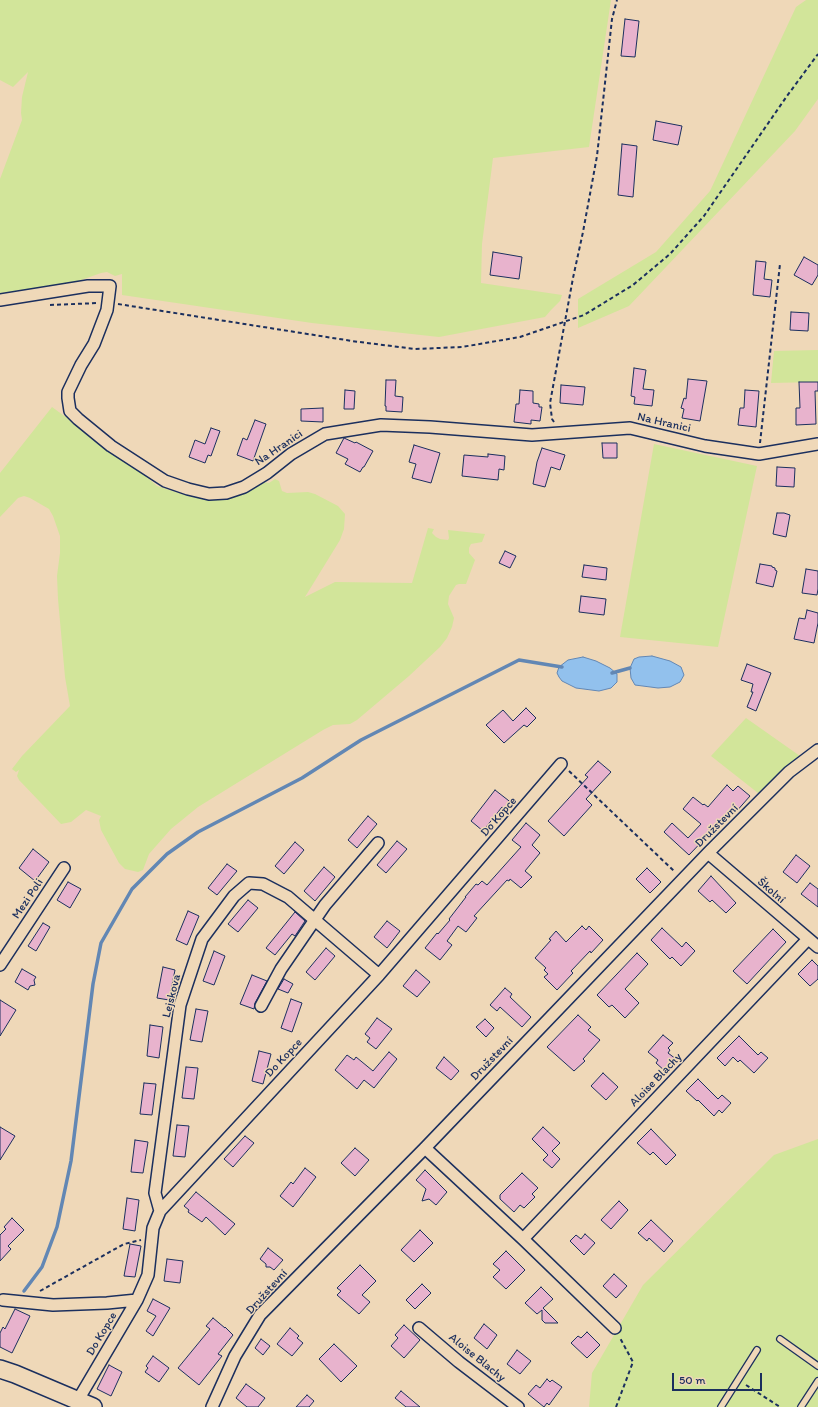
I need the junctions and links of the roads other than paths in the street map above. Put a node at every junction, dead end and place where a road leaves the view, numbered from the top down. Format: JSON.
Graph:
{"nodes":[{"id":1,"x":0,"y":300,"type":"edge"},
{"id":2,"x":818,"y":444,"type":"edge"},
{"id":3,"x":818,"y":750,"type":"edge"},
{"id":4,"x":561,"y":764,"type":"road end"},
{"id":5,"x":378,"y":843,"type":"dead end"},
{"id":6,"x":708,"y":853,"type":"junction"},
{"id":7,"x":64,"y":868,"type":"dead end"},
{"id":8,"x":315,"y":920,"type":"junction"},
{"id":9,"x":808,"y":939,"type":"junction"},
{"id":10,"x":818,"y":948,"type":"edge"},
{"id":11,"x":0,"y":964,"type":"edge"},
{"id":12,"x":379,"y":975,"type":"junction"},
{"id":13,"x":261,"y":1006,"type":"dead end"},
{"id":14,"x":425,"y":1148,"type":"junction"},
{"id":15,"x":160,"y":1211,"type":"junction"},
{"id":16,"x":523,"y":1239,"type":"junction"},
{"id":17,"x":1,"y":1300,"type":"edge"},
{"id":18,"x":137,"y":1300,"type":"junction"},
{"id":19,"x":419,"y":1328,"type":"dead end"},
{"id":20,"x":615,"y":1328,"type":"road end"},
{"id":21,"x":780,"y":1339,"type":"dead end"},
{"id":22,"x":757,"y":1350,"type":"dead end"},
{"id":23,"x":818,"y":1366,"type":"edge"},
{"id":24,"x":0,"y":1369,"type":"edge"},
{"id":25,"x":818,"y":1381,"type":"edge"},
{"id":26,"x":86,"y":1403,"type":"edge"},
{"id":27,"x":212,"y":1407,"type":"edge"},
{"id":28,"x":518,"y":1407,"type":"edge"},
{"id":29,"x":720,"y":1407,"type":"edge"},
{"id":30,"x":801,"y":1407,"type":"edge"}],
"edges":[{"from":1,"to":2,"type":"street","name":"Na Hranici"},
{"from":3,"to":6,"type":"street","name":"Družstevní"},
{"from":4,"to":12,"type":"street","name":"Do Kopce"},
{"from":5,"to":8,"type":"street"},
{"from":6,"to":9,"type":"street","name":"Školní"},
{"from":6,"to":14,"type":"street","name":"Družstevní"},
{"from":7,"to":11,"type":"street","name":"Mezi Poli"},
{"from":8,"to":12,"type":"street","name":"Lejskova"},
{"from":8,"to":13,"type":"street"},
{"from":8,"to":15,"type":"street","name":"Lejskova"},
{"from":9,"to":10,"type":"street","name":"Školní"},
{"from":9,"to":16,"type":"street","name":"Aloise Blachy"},
{"from":12,"to":15,"type":"street","name":"Do Kopce"},
{"from":14,"to":16,"type":"street"},
{"from":14,"to":27,"type":"street","name":"Družstevní"},
{"from":15,"to":18,"type":"street","name":"Do Kopce"},
{"from":16,"to":20,"type":"street"},
{"from":17,"to":18,"type":"street"},
{"from":18,"to":26,"type":"street","name":"Do Kopce"},
{"from":19,"to":28,"type":"street","name":"Aloise Blachy"},
{"from":21,"to":23,"type":"lane"},
{"from":22,"to":29,"type":"lane"},
{"from":24,"to":26,"type":"main road"},
{"from":25,"to":30,"type":"lane"}]}
